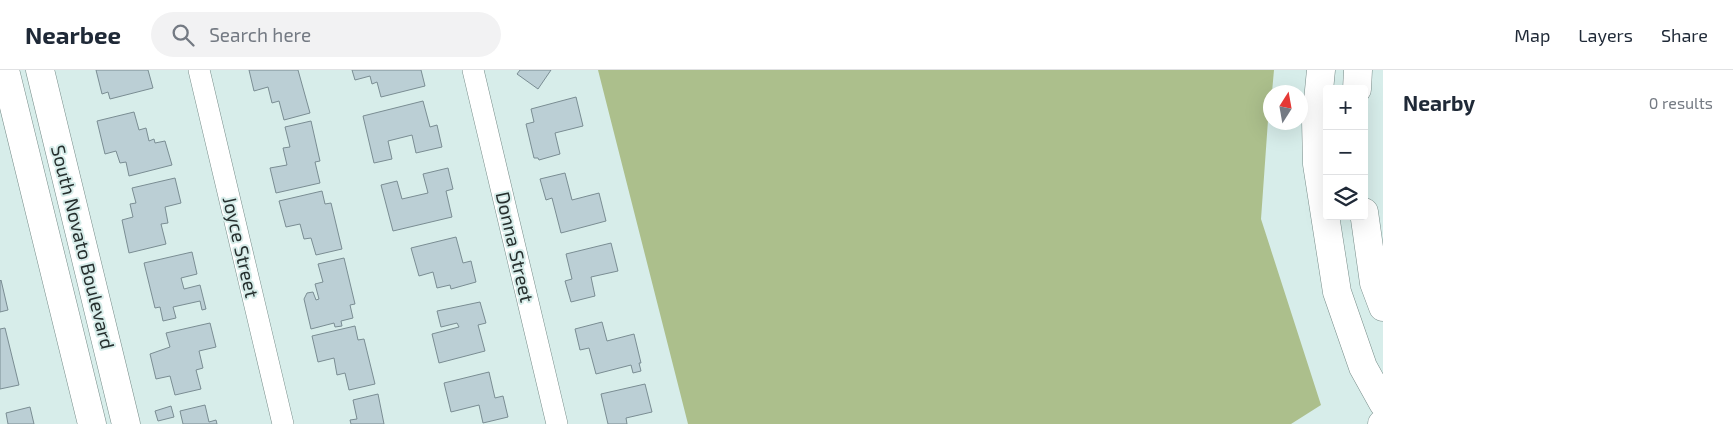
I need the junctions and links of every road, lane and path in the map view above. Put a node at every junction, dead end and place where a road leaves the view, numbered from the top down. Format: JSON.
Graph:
{"nodes":[{"id":1,"x":5,"y":70,"type":"edge"},
{"id":2,"x":40,"y":70,"type":"edge"},
{"id":3,"x":199,"y":70,"type":"edge"},
{"id":4,"x":473,"y":70,"type":"edge"},
{"id":5,"x":1321,"y":70,"type":"edge"},
{"id":6,"x":1358,"y":70,"type":"edge"},
{"id":7,"x":1357,"y":85,"type":"edge"},
{"id":8,"x":1365,"y":220,"type":"edge"},
{"id":9,"x":1383,"y":307,"type":"edge"},
{"id":10,"x":1383,"y":403,"type":"edge"},
{"id":11,"x":92,"y":424,"type":"edge"},
{"id":12,"x":126,"y":424,"type":"edge"},
{"id":13,"x":283,"y":424,"type":"edge"},
{"id":14,"x":557,"y":424,"type":"edge"}],
"edges":[{"from":1,"to":11,"type":"main road","name":"South Novato Boulevard"},
{"from":2,"to":12,"type":"main road","name":"South Novato Boulevard"},
{"from":3,"to":13,"type":"street","name":"Joyce Street"},
{"from":4,"to":14,"type":"street","name":"Donna Street"},
{"from":5,"to":10,"type":"main road"},
{"from":6,"to":7,"type":"main road"},
{"from":8,"to":9,"type":"main road"}]}
